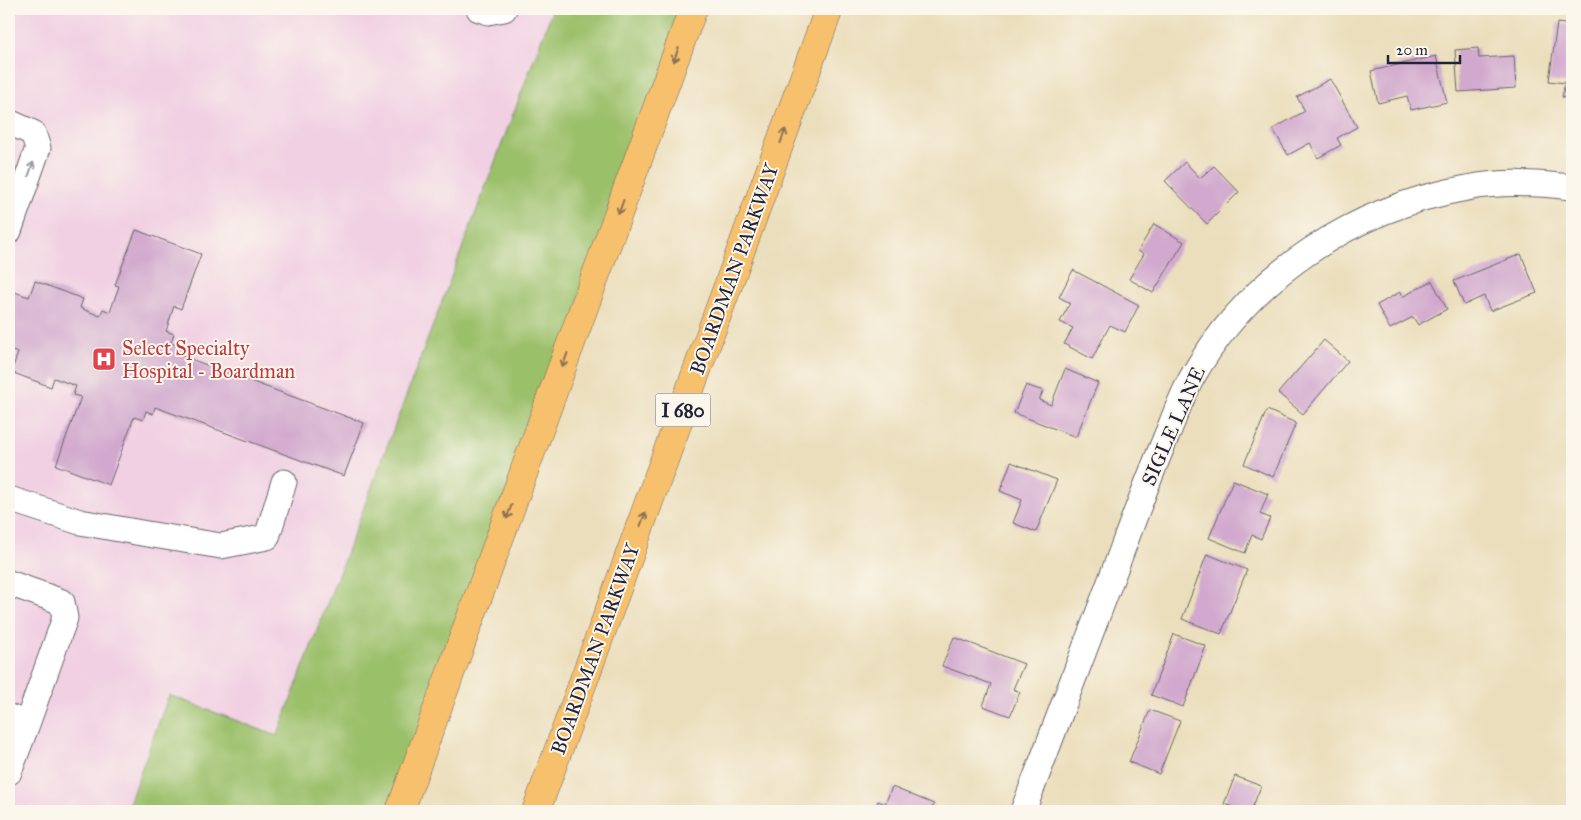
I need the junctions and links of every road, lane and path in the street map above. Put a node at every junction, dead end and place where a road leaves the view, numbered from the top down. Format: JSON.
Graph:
{"nodes":[{"id":1,"x":479,"y":9,"type":"edge"},
{"id":2,"x":504,"y":9,"type":"edge"},
{"id":3,"x":693,"y":9,"type":"edge"},
{"id":4,"x":829,"y":9,"type":"edge"},
{"id":5,"x":9,"y":122,"type":"edge"},
{"id":6,"x":1572,"y":187,"type":"edge"},
{"id":7,"x":9,"y":231,"type":"edge"},
{"id":8,"x":284,"y":482,"type":"dead end"},
{"id":9,"x":9,"y":499,"type":"edge"},
{"id":10,"x":9,"y":583,"type":"edge"},
{"id":11,"x":18,"y":721,"type":"edge"},
{"id":12,"x":9,"y":772,"type":"edge"},
{"id":13,"x":400,"y":811,"type":"edge"},
{"id":14,"x":536,"y":811,"type":"edge"},
{"id":15,"x":1023,"y":811,"type":"edge"}],
"edges":[{"from":1,"to":2,"type":"street"},
{"from":3,"to":13,"type":"highway","one_way":true},
{"from":14,"to":4,"type":"highway","name":"BOARDMAN PARKWAY","number":"I 680","one_way":true},
{"from":7,"to":5,"type":"street","one_way":true},
{"from":6,"to":15,"type":"street","name":"SIGLE LANE"},
{"from":8,"to":9,"type":"street"},
{"from":10,"to":11,"type":"street"},
{"from":11,"to":12,"type":"street"}]}
